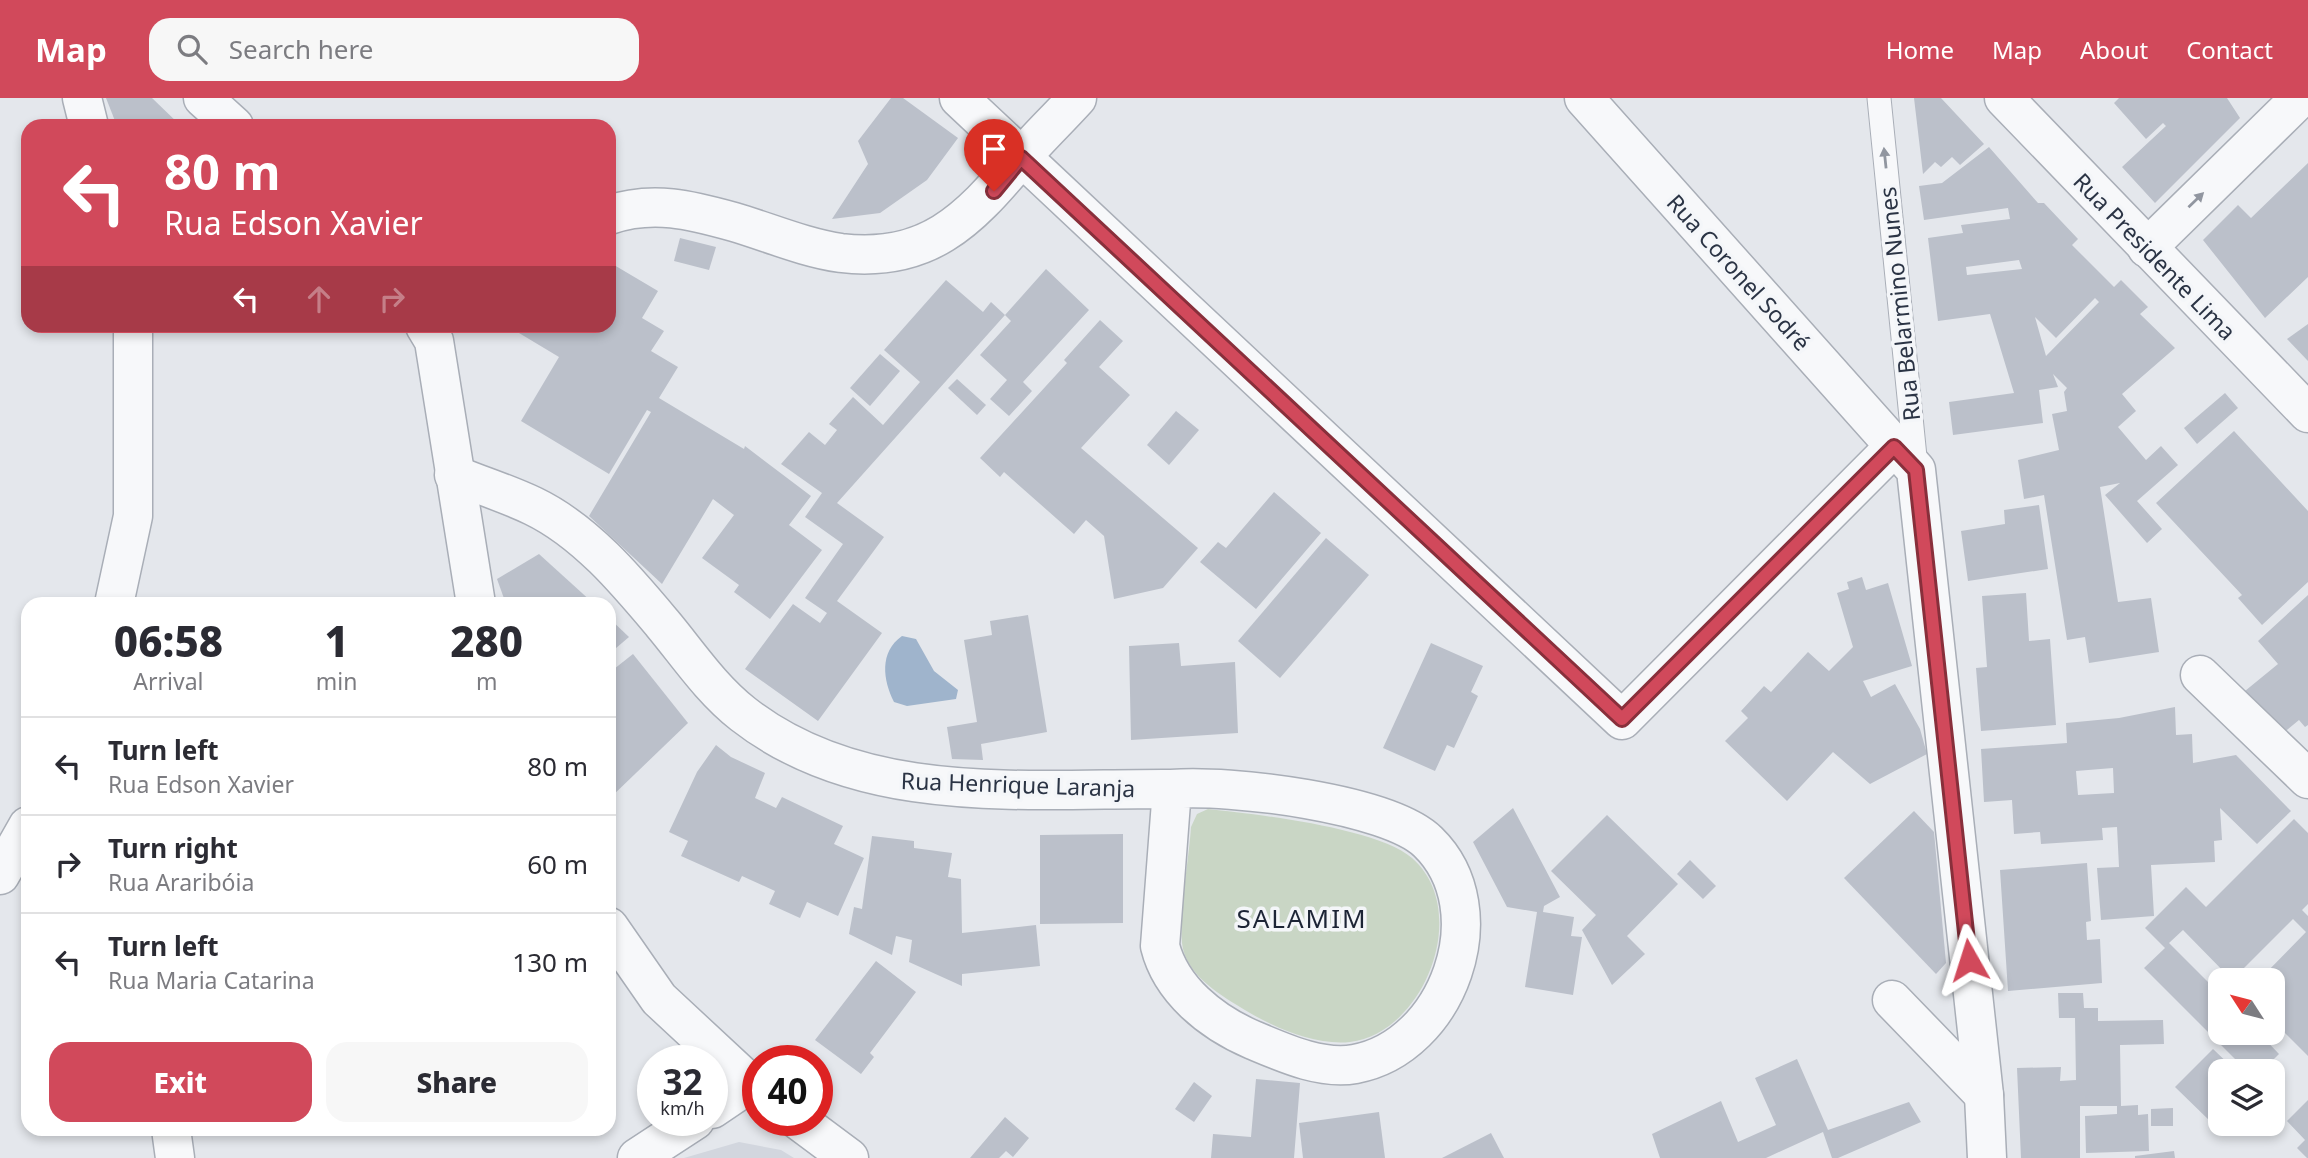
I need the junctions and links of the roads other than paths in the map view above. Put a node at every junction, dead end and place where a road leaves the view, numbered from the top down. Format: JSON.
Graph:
{"nodes":[{"id":1,"x":82,"y":98,"type":"edge"},
{"id":2,"x":203,"y":98,"type":"edge"},
{"id":3,"x":959,"y":98,"type":"edge"},
{"id":4,"x":1077,"y":98,"type":"edge"},
{"id":5,"x":1584,"y":98,"type":"edge"},
{"id":6,"x":1879,"y":98,"type":"edge"},
{"id":7,"x":2004,"y":98,"type":"edge"},
{"id":8,"x":2300,"y":98,"type":"edge"},
{"id":9,"x":87,"y":119,"type":"edge"},
{"id":10,"x":226,"y":119,"type":"edge"},
{"id":11,"x":1021,"y":158,"type":"junction"},
{"id":12,"x":616,"y":213,"type":"edge"},
{"id":13,"x":2147,"y":248,"type":"junction"},
{"id":14,"x":133,"y":333,"type":"edge"},
{"id":15,"x":437,"y":333,"type":"edge"},
{"id":16,"x":2308,"y":413,"type":"edge"},
{"id":17,"x":1905,"y":458,"type":"junction"},
{"id":18,"x":454,"y":475,"type":"junction"},
{"id":19,"x":116,"y":597,"type":"edge"},
{"id":20,"x":475,"y":597,"type":"edge"},
{"id":21,"x":2200,"y":675,"type":"dead end"},
{"id":22,"x":2308,"y":779,"type":"edge"},
{"id":23,"x":1172,"y":789,"type":"junction"},
{"id":24,"x":21,"y":838,"type":"edge"},
{"id":25,"x":0,"y":875,"type":"edge"},
{"id":26,"x":616,"y":937,"type":"edge"},
{"id":27,"x":1892,"y":1000,"type":"dead end"},
{"id":28,"x":742,"y":1077,"type":"edge"},
{"id":29,"x":1984,"y":1096,"type":"junction"},
{"id":30,"x":172,"y":1136,"type":"edge"},
{"id":31,"x":671,"y":1136,"type":"edge"},
{"id":32,"x":819,"y":1136,"type":"edge"},
{"id":33,"x":175,"y":1158,"type":"edge"},
{"id":34,"x":637,"y":1158,"type":"edge"},
{"id":35,"x":849,"y":1158,"type":"edge"},
{"id":36,"x":1987,"y":1158,"type":"edge"}],
"edges":[{"from":1,"to":9,"type":"street"},
{"from":2,"to":10,"type":"street"},
{"from":3,"to":11,"type":"street"},
{"from":4,"to":11,"type":"street"},
{"from":5,"to":17,"type":"street","name":"Rua Coronel Sodré"},
{"from":17,"to":6,"type":"lane","name":"Rua Belarmino Nunes","one_way":true},
{"from":7,"to":13,"type":"street","name":"Rua Presidente Lima"},
{"from":13,"to":8,"type":"street","one_way":true},
{"from":11,"to":12,"type":"street"},
{"from":11,"to":17,"type":"street"},
{"from":13,"to":16,"type":"street","name":"Rua Presidente Lima"},
{"from":14,"to":19,"type":"street"},
{"from":15,"to":18,"type":"street"},
{"from":17,"to":29,"type":"street","name":"Rua Belarmino Nunes"},
{"from":18,"to":20,"type":"street"},
{"from":18,"to":23,"type":"street","name":"Rua Henrique Laranja"},
{"from":21,"to":22,"type":"street"},
{"from":23,"to":23,"type":"street","name":"Rua Henrique Laranja"},
{"from":24,"to":25,"type":"street"},
{"from":26,"to":28,"type":"street"},
{"from":27,"to":29,"type":"street"},
{"from":29,"to":36,"type":"street","name":"Rua Belarmino Nunes"},
{"from":30,"to":33,"type":"street"},
{"from":31,"to":34,"type":"street"},
{"from":32,"to":35,"type":"street"}]}
